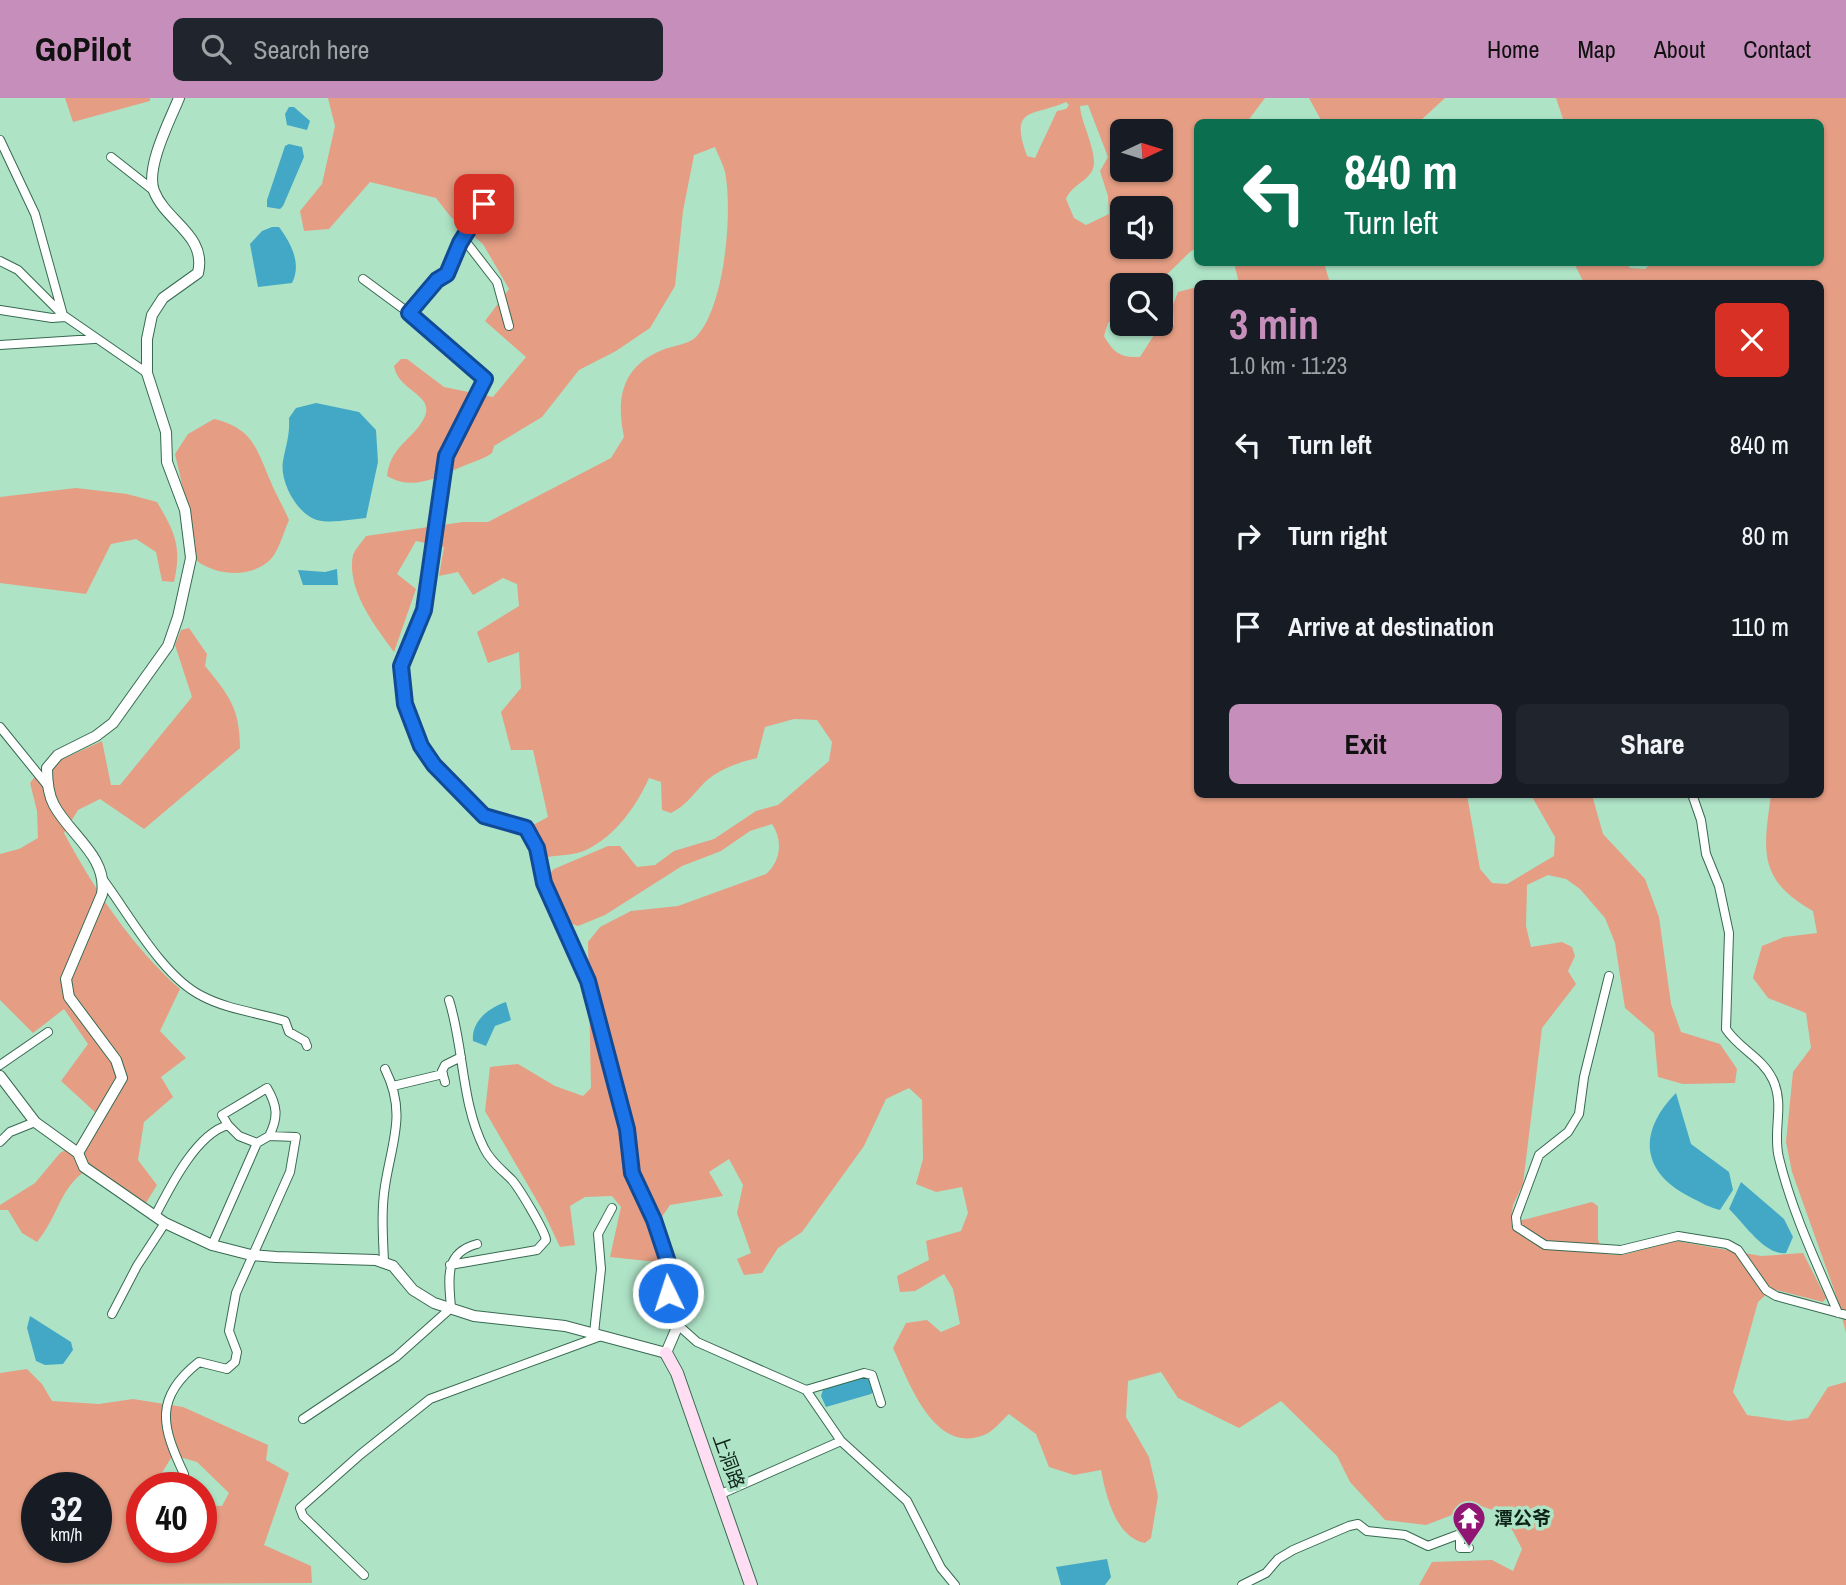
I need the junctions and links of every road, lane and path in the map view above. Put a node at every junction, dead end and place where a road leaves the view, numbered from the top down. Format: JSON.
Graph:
{"nodes":[{"id":1,"x":179,"y":98,"type":"edge"},
{"id":2,"x":0,"y":140,"type":"edge"},
{"id":3,"x":111,"y":157,"type":"dead end"},
{"id":4,"x":153,"y":190,"type":"junction"},
{"id":5,"x":484,"y":204,"type":"dead end"},
{"id":6,"x":463,"y":238,"type":"junction"},
{"id":7,"x":0,"y":261,"type":"edge"},
{"id":8,"x":363,"y":279,"type":"dead end"},
{"id":9,"x":0,"y":310,"type":"edge"},
{"id":10,"x":409,"y":313,"type":"junction"},
{"id":11,"x":64,"y":316,"type":"junction"},
{"id":12,"x":509,"y":326,"type":"dead end"},
{"id":13,"x":94,"y":339,"type":"junction"},
{"id":14,"x":0,"y":345,"type":"edge"},
{"id":15,"x":147,"y":373,"type":"junction"},
{"id":16,"x":467,"y":414,"type":"joint"},
{"id":17,"x":0,"y":727,"type":"edge"},
{"id":18,"x":47,"y":785,"type":"junction"},
{"id":19,"x":1693,"y":798,"type":"edge"},
{"id":20,"x":104,"y":881,"type":"junction"},
{"id":21,"x":1609,"y":976,"type":"dead end"},
{"id":22,"x":449,"y":1000,"type":"dead end"},
{"id":23,"x":48,"y":1032,"type":"dead end"},
{"id":24,"x":307,"y":1046,"type":"dead end"},
{"id":25,"x":461,"y":1057,"type":"junction"},
{"id":26,"x":0,"y":1065,"type":"edge"},
{"id":27,"x":385,"y":1069,"type":"dead end"},
{"id":28,"x":0,"y":1076,"type":"edge"},
{"id":29,"x":393,"y":1086,"type":"junction"},
{"id":30,"x":35,"y":1122,"type":"junction"},
{"id":31,"x":228,"y":1125,"type":"junction"},
{"id":32,"x":270,"y":1136,"type":"junction"},
{"id":33,"x":0,"y":1142,"type":"edge"},
{"id":34,"x":257,"y":1143,"type":"junction"},
{"id":35,"x":78,"y":1153,"type":"junction"},
{"id":36,"x":612,"y":1208,"type":"dead end"},
{"id":37,"x":155,"y":1216,"type":"junction"},
{"id":38,"x":165,"y":1223,"type":"junction"},
{"id":39,"x":477,"y":1244,"type":"dead end"},
{"id":40,"x":212,"y":1245,"type":"junction"},
{"id":41,"x":251,"y":1255,"type":"junction"},
{"id":42,"x":384,"y":1262,"type":"junction"},
{"id":43,"x":450,"y":1265,"type":"junction"},
{"id":44,"x":451,"y":1308,"type":"junction"},
{"id":45,"x":112,"y":1314,"type":"dead end"},
{"id":46,"x":1842,"y":1314,"type":"edge"},
{"id":47,"x":678,"y":1325,"type":"junction"},
{"id":48,"x":599,"y":1334,"type":"junction"},
{"id":49,"x":666,"y":1353,"type":"junction"},
{"id":50,"x":806,"y":1390,"type":"junction"},
{"id":51,"x":881,"y":1403,"type":"dead end"},
{"id":52,"x":303,"y":1419,"type":"dead end"},
{"id":53,"x":841,"y":1441,"type":"junction"},
{"id":54,"x":183,"y":1472,"type":"edge"},
{"id":55,"x":721,"y":1494,"type":"junction"},
{"id":56,"x":1469,"y":1548,"type":"dead end"},
{"id":57,"x":364,"y":1575,"type":"dead end"},
{"id":58,"x":751,"y":1585,"type":"edge"},
{"id":59,"x":955,"y":1585,"type":"edge"},
{"id":60,"x":1242,"y":1585,"type":"edge"}],
"edges":[{"from":1,"to":4,"type":"street"},
{"from":2,"to":11,"type":"street"},
{"from":3,"to":4,"type":"street"},
{"from":4,"to":15,"type":"street"},
{"from":5,"to":6,"type":"street"},
{"from":6,"to":10,"type":"street"},
{"from":6,"to":12,"type":"street"},
{"from":7,"to":11,"type":"street"},
{"from":8,"to":10,"type":"street"},
{"from":9,"to":11,"type":"street"},
{"from":10,"to":16,"type":"street"},
{"from":11,"to":13,"type":"street"},
{"from":13,"to":14,"type":"street"},
{"from":13,"to":15,"type":"street"},
{"from":15,"to":18,"type":"street"},
{"from":16,"to":47,"type":"street"},
{"from":17,"to":18,"type":"street"},
{"from":18,"to":20,"type":"street"},
{"from":19,"to":46,"type":"street"},
{"from":20,"to":24,"type":"street"},
{"from":20,"to":35,"type":"street"},
{"from":21,"to":46,"type":"street"},
{"from":22,"to":25,"type":"street"},
{"from":23,"to":26,"type":"street"},
{"from":25,"to":29,"type":"street"},
{"from":25,"to":43,"type":"street"},
{"from":27,"to":29,"type":"street"},
{"from":28,"to":30,"type":"street"},
{"from":29,"to":42,"type":"street"},
{"from":30,"to":33,"type":"street"},
{"from":30,"to":35,"type":"street"},
{"from":31,"to":32,"type":"street"},
{"from":31,"to":34,"type":"street"},
{"from":31,"to":37,"type":"street"},
{"from":32,"to":34,"type":"street"},
{"from":32,"to":41,"type":"street"},
{"from":34,"to":40,"type":"street"},
{"from":35,"to":37,"type":"street"},
{"from":36,"to":48,"type":"street"},
{"from":37,"to":38,"type":"street"},
{"from":38,"to":40,"type":"street"},
{"from":38,"to":45,"type":"street"},
{"from":39,"to":43,"type":"street"},
{"from":40,"to":41,"type":"street"},
{"from":41,"to":42,"type":"street"},
{"from":41,"to":54,"type":"street"},
{"from":42,"to":44,"type":"street"},
{"from":43,"to":44,"type":"street"},
{"from":44,"to":48,"type":"street"},
{"from":44,"to":52,"type":"street"},
{"from":47,"to":49,"type":"street"},
{"from":47,"to":50,"type":"street"},
{"from":48,"to":49,"type":"street"},
{"from":48,"to":57,"type":"street"},
{"from":49,"to":55,"type":"main road","name":"上洞路"},
{"from":50,"to":51,"type":"street"},
{"from":50,"to":53,"type":"street"},
{"from":53,"to":55,"type":"street"},
{"from":53,"to":59,"type":"street"},
{"from":55,"to":58,"type":"main road","name":"上洞路"},
{"from":56,"to":60,"type":"street"}]}
